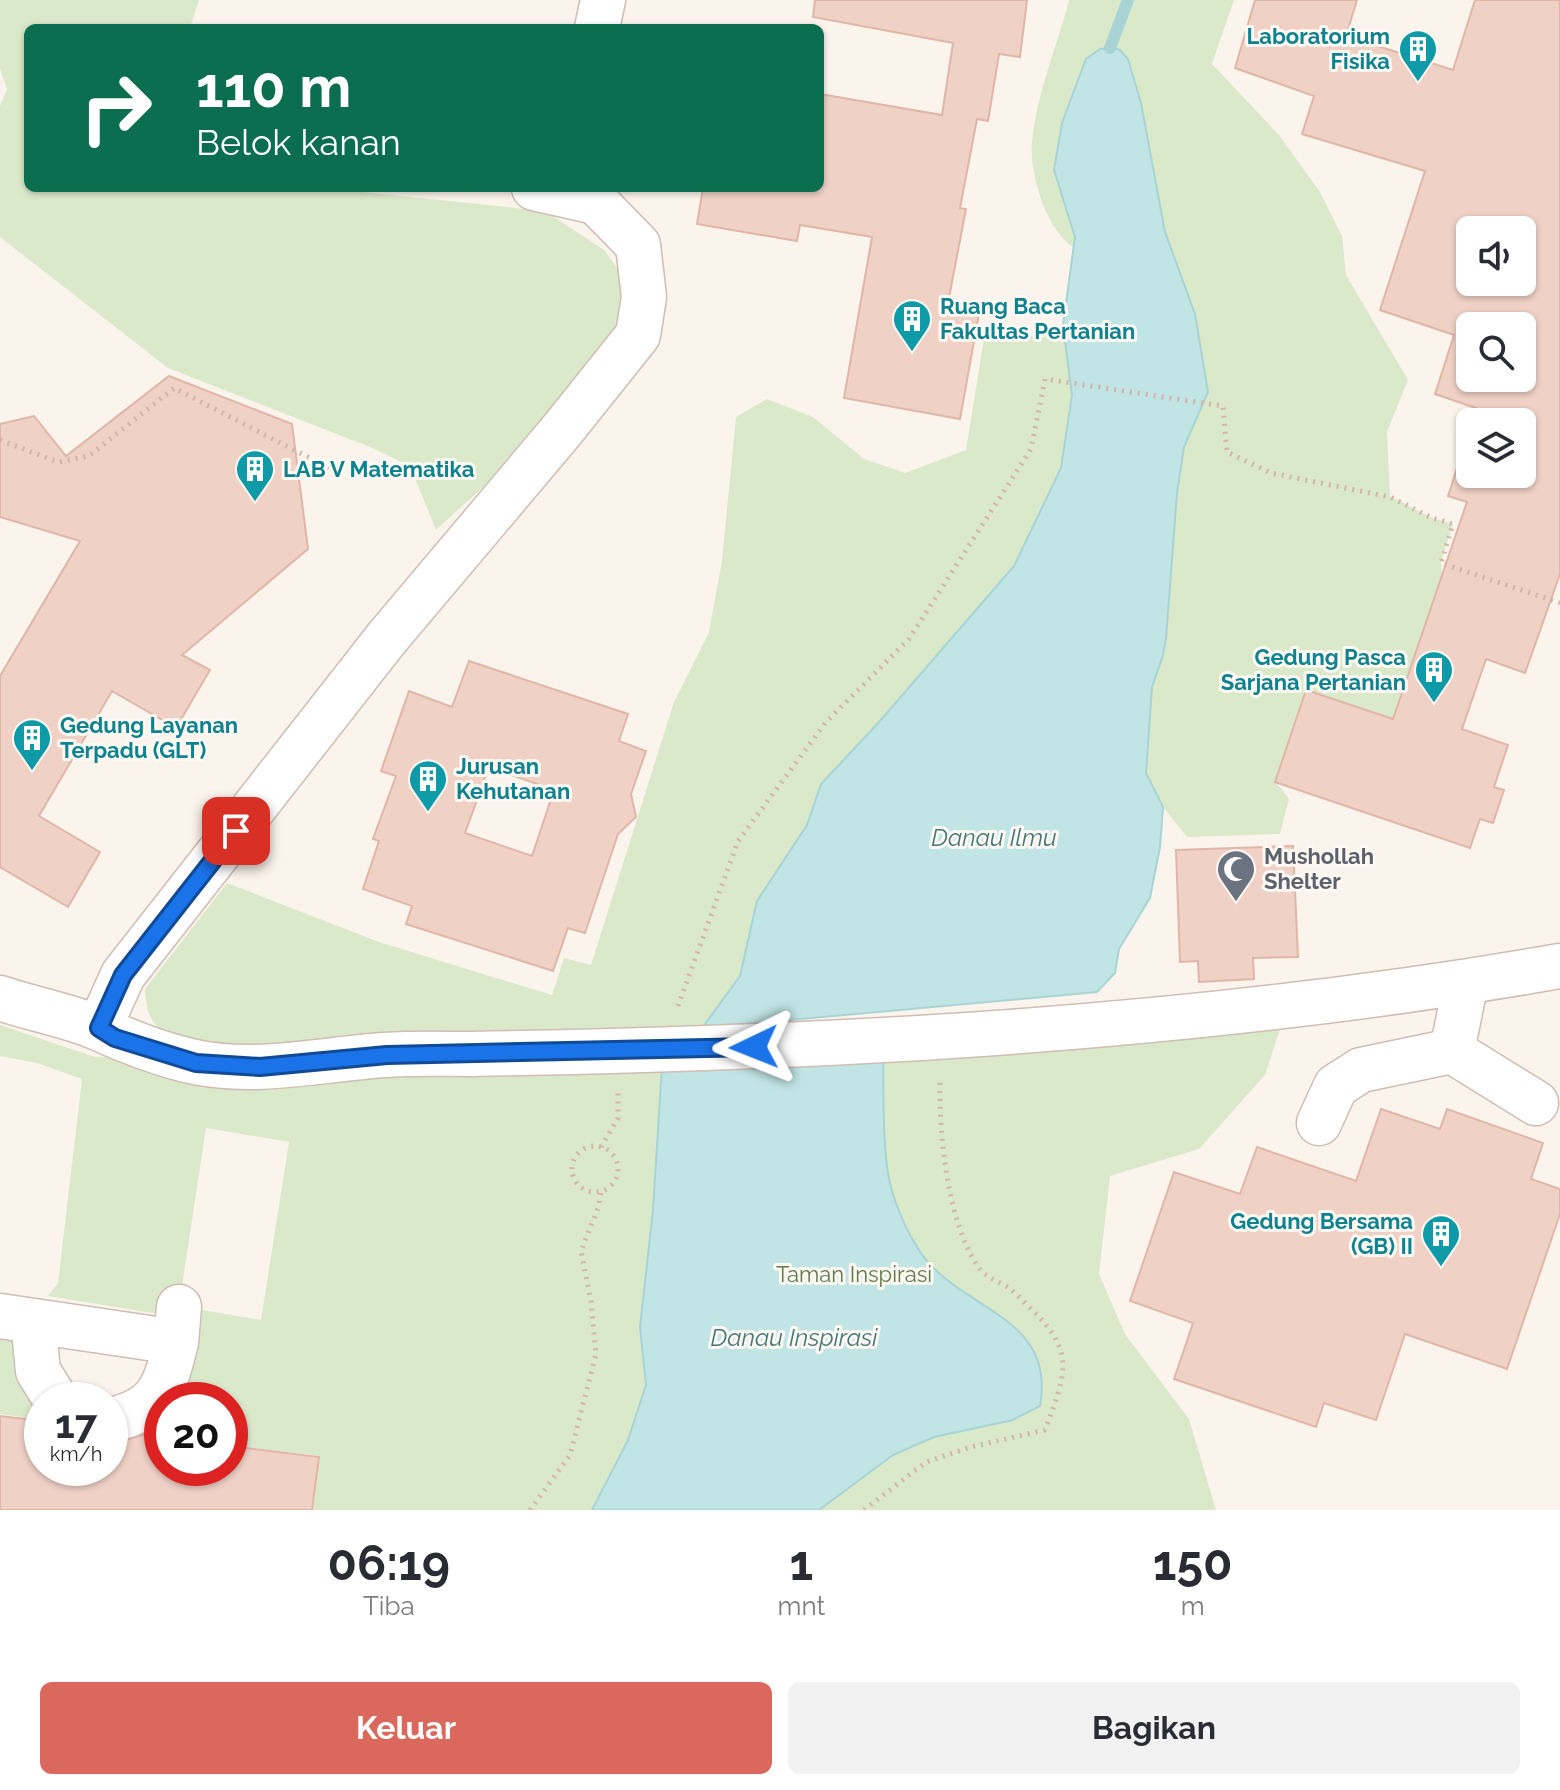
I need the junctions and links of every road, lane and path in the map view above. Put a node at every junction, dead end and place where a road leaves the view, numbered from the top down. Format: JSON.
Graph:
{"nodes":[{"id":1,"x":603,"y":0,"type":"edge"},
{"id":2,"x":598,"y":24,"type":"edge"},
{"id":3,"x":568,"y":192,"type":"edge"},
{"id":4,"x":594,"y":195,"type":"edge"},
{"id":5,"x":0,"y":440,"type":"edge"},
{"id":6,"x":329,"y":468,"type":"dead end"},
{"id":7,"x":1560,"y":603,"type":"edge"},
{"id":8,"x":1560,"y":966,"type":"edge"},
{"id":9,"x":1466,"y":982,"type":"junction"},
{"id":10,"x":0,"y":998,"type":"edge"},
{"id":11,"x":676,"y":1010,"type":"dead end"},
{"id":12,"x":99,"y":1028,"type":"junction"},
{"id":13,"x":941,"y":1038,"type":"junction"},
{"id":14,"x":632,"y":1051,"type":"junction"},
{"id":15,"x":1452,"y":1051,"type":"junction"},
{"id":16,"x":1536,"y":1103,"type":"dead end"},
{"id":17,"x":1319,"y":1123,"type":"dead end"},
{"id":18,"x":601,"y":1147,"type":"junction"},
{"id":19,"x":601,"y":1192,"type":"junction"},
{"id":20,"x":16,"y":1318,"type":"edge"},
{"id":21,"x":45,"y":1382,"type":"edge"},
{"id":22,"x":128,"y":1416,"type":"edge"},
{"id":23,"x":530,"y":1510,"type":"edge"},
{"id":24,"x":864,"y":1510,"type":"edge"}],
"edges":[{"from":1,"to":2,"type":"lane"},
{"from":3,"to":4,"type":"lane"},
{"from":4,"to":12,"type":"lane"},
{"from":5,"to":6,"type":"path"},
{"from":7,"to":11,"type":"path"},
{"from":8,"to":9,"type":"lane"},
{"from":9,"to":13,"type":"lane"},
{"from":9,"to":15,"type":"lane"},
{"from":10,"to":12,"type":"lane"},
{"from":12,"to":14,"type":"lane"},
{"from":13,"to":14,"type":"lane"},
{"from":13,"to":24,"type":"path"},
{"from":14,"to":18,"type":"path"},
{"from":15,"to":16,"type":"lane"},
{"from":15,"to":17,"type":"lane"},
{"from":18,"to":19,"type":"path"},
{"from":18,"to":19,"type":"path"},
{"from":19,"to":23,"type":"path"},
{"from":20,"to":21,"type":"lane"},
{"from":20,"to":22,"type":"lane"}]}
